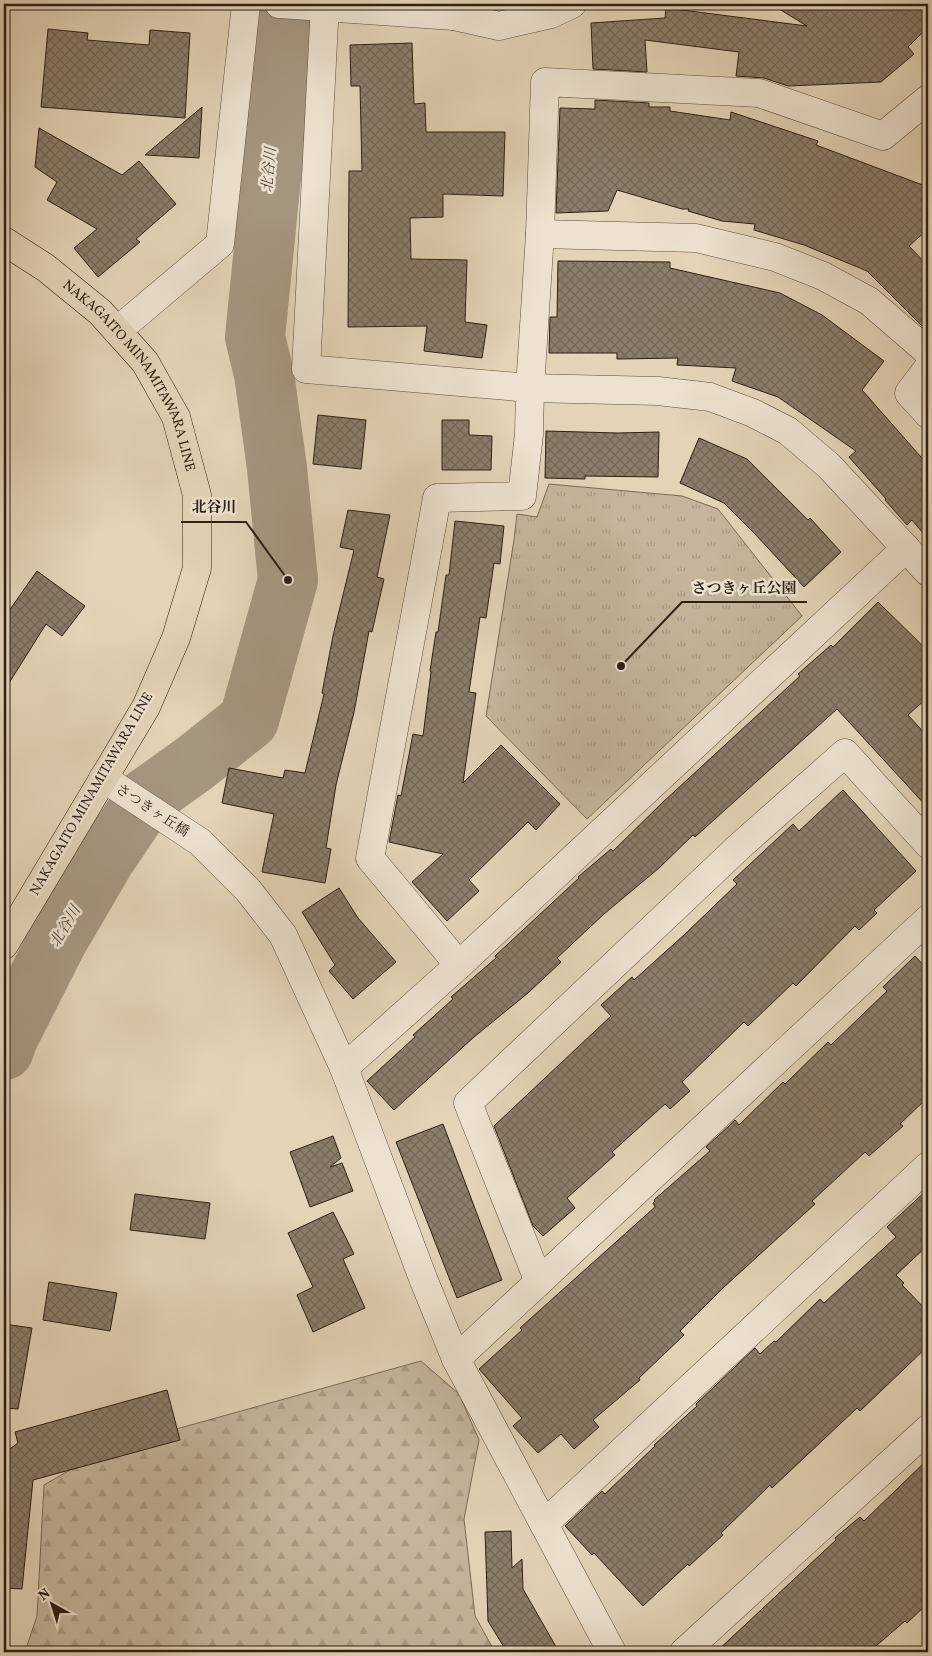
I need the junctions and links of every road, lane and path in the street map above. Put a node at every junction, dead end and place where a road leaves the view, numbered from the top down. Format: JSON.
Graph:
{"nodes":[{"id":1,"x":246,"y":4,"type":"edge"},
{"id":2,"x":279,"y":4,"type":"edge"},
{"id":3,"x":572,"y":4,"type":"edge"},
{"id":4,"x":324,"y":6,"type":"edge"},
{"id":5,"x":465,"y":10,"type":"edge"},
{"id":6,"x":928,"y":98,"type":"edge"},
{"id":7,"x":540,"y":234,"type":"junction"},
{"id":8,"x":4,"y":241,"type":"edge"},
{"id":9,"x":117,"y":331,"type":"junction"},
{"id":10,"x":928,"y":352,"type":"edge"},
{"id":11,"x":928,"y":368,"type":"edge"},
{"id":12,"x":530,"y":388,"type":"junction"},
{"id":13,"x":928,"y":414,"type":"edge"},
{"id":14,"x":906,"y":548,"type":"junction"},
{"id":15,"x":928,"y":572,"type":"edge"},
{"id":16,"x":104,"y":779,"type":"junction"},
{"id":17,"x":928,"y":844,"type":"edge"},
{"id":18,"x":928,"y":919,"type":"edge"},
{"id":19,"x":4,"y":945,"type":"edge"},
{"id":20,"x":460,"y":965,"type":"junction"},
{"id":21,"x":344,"y":1068,"type":"junction"},
{"id":22,"x":928,"y":1166,"type":"edge"},
{"id":23,"x":539,"y":1282,"type":"junction"},
{"id":24,"x":456,"y":1359,"type":"junction"},
{"id":25,"x":928,"y":1429,"type":"edge"},
{"id":26,"x":544,"y":1524,"type":"junction"},
{"id":27,"x":612,"y":1652,"type":"edge"},
{"id":28,"x":684,"y":1652,"type":"edge"}],
"edges":[{"from":1,"to":9,"type":"street"},
{"from":2,"to":4,"type":"street"},
{"from":3,"to":5,"type":"street"},
{"from":4,"to":5,"type":"street"},
{"from":4,"to":12,"type":"street"},
{"from":6,"to":7,"type":"street"},
{"from":7,"to":10,"type":"street"},
{"from":7,"to":12,"type":"street"},
{"from":8,"to":9,"type":"main road","name":"NAKAGAITO MINAMITAWARA LINE"},
{"from":9,"to":16,"type":"main road","name":"NAKAGAITO MINAMITAWARA LINE"},
{"from":11,"to":13,"type":"street"},
{"from":12,"to":14,"type":"street"},
{"from":12,"to":20,"type":"street"},
{"from":14,"to":15,"type":"street"},
{"from":14,"to":20,"type":"street"},
{"from":16,"to":19,"type":"main road","name":"NAKAGAITO MINAMITAWARA LINE"},
{"from":16,"to":21,"type":"street","name":"さつきヶ丘橋"},
{"from":17,"to":23,"type":"street"},
{"from":18,"to":23,"type":"street"},
{"from":20,"to":21,"type":"street"},
{"from":21,"to":24,"type":"street","name":"さつきヶ丘橋"},
{"from":22,"to":26,"type":"street"},
{"from":23,"to":24,"type":"street"},
{"from":24,"to":26,"type":"street","name":"さつきヶ丘橋"},
{"from":25,"to":28,"type":"street"},
{"from":26,"to":27,"type":"street","name":"さつきヶ丘橋"}]}
